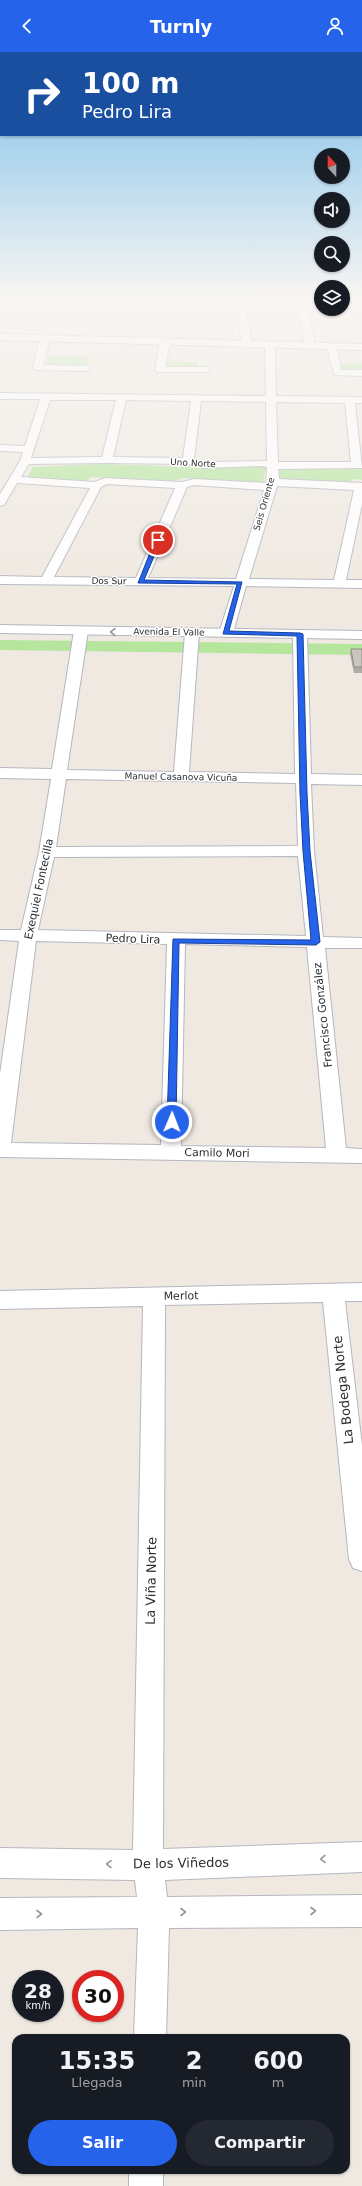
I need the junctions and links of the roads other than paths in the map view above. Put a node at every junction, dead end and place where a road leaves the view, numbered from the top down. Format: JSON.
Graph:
{"nodes":[{"id":1,"x":270,"y":399,"type":"edge"},
{"id":2,"x":45,"y":400,"type":"edge"},
{"id":3,"x":121,"y":400,"type":"edge"},
{"id":4,"x":196,"y":400,"type":"edge"},
{"id":5,"x":317,"y":400,"type":"edge"},
{"id":6,"x":350,"y":400,"type":"junction"},
{"id":7,"x":362,"y":400,"type":"edge"},
{"id":8,"x":0,"y":448,"type":"edge"},
{"id":9,"x":29,"y":449,"type":"junction"},
{"id":10,"x":107,"y":460,"type":"junction"},
{"id":11,"x":25,"y":461,"type":"junction"},
{"id":12,"x":188,"y":461,"type":"junction"},
{"id":13,"x":272,"y":464,"type":"junction"},
{"id":14,"x":360,"y":465,"type":"edge"},
{"id":15,"x":15,"y":480,"type":"junction"},
{"id":16,"x":271,"y":484,"type":"junction"},
{"id":17,"x":97,"y":485,"type":"junction"},
{"id":18,"x":182,"y":485,"type":"junction"},
{"id":19,"x":361,"y":487,"type":"edge"},
{"id":20,"x":2,"y":498,"type":"edge"},
{"id":21,"x":0,"y":580,"type":"edge"},
{"id":22,"x":46,"y":581,"type":"junction"},
{"id":23,"x":140,"y":582,"type":"junction"},
{"id":24,"x":240,"y":583,"type":"junction"},
{"id":25,"x":339,"y":584,"type":"junction"},
{"id":26,"x":362,"y":584,"type":"edge"},
{"id":27,"x":0,"y":629,"type":"edge"},
{"id":28,"x":226,"y":633,"type":"junction"},
{"id":29,"x":362,"y":635,"type":"edge"},
{"id":30,"x":81,"y":636,"type":"junction"},
{"id":31,"x":192,"y":638,"type":"junction"},
{"id":32,"x":301,"y":639,"type":"junction"},
{"id":33,"x":0,"y":640,"type":"edge"},
{"id":34,"x":362,"y":644,"type":"edge"},
{"id":35,"x":0,"y":773,"type":"edge"},
{"id":36,"x":59,"y":775,"type":"junction"},
{"id":37,"x":181,"y":777,"type":"junction"},
{"id":38,"x":303,"y":779,"type":"junction"},
{"id":39,"x":362,"y":780,"type":"edge"},
{"id":40,"x":306,"y":851,"type":"junction"},
{"id":41,"x":48,"y":852,"type":"junction"},
{"id":42,"x":0,"y":935,"type":"edge"},
{"id":43,"x":28,"y":936,"type":"junction"},
{"id":44,"x":176,"y":940,"type":"junction"},
{"id":45,"x":316,"y":942,"type":"junction"},
{"id":46,"x":362,"y":943,"type":"edge"},
{"id":47,"x":0,"y":1148,"type":"edge"},
{"id":48,"x":171,"y":1153,"type":"junction"},
{"id":49,"x":337,"y":1156,"type":"junction"},
{"id":50,"x":362,"y":1156,"type":"edge"},
{"id":51,"x":362,"y":1292,"type":"edge"},
{"id":52,"x":333,"y":1293,"type":"junction"},
{"id":53,"x":154,"y":1297,"type":"junction"},
{"id":54,"x":0,"y":1300,"type":"edge"},
{"id":55,"x":362,"y":1559,"type":"edge"},
{"id":56,"x":362,"y":1857,"type":"edge"},
{"id":57,"x":0,"y":1863,"type":"edge"},
{"id":58,"x":148,"y":1865,"type":"junction"},
{"id":59,"x":362,"y":1911,"type":"edge"},
{"id":60,"x":154,"y":1913,"type":"junction"},
{"id":61,"x":0,"y":1914,"type":"edge"},
{"id":62,"x":150,"y":2034,"type":"edge"},
{"id":63,"x":146,"y":2174,"type":"edge"},
{"id":64,"x":146,"y":2186,"type":"edge"}],
"edges":[{"from":1,"to":13,"type":"street","name":"Seis Oriente"},
{"from":2,"to":9,"type":"street"},
{"from":3,"to":10,"type":"street"},
{"from":4,"to":12,"type":"street"},
{"from":5,"to":6,"type":"street"},
{"from":6,"to":7,"type":"street"},
{"from":6,"to":14,"type":"street"},
{"from":8,"to":9,"type":"street"},
{"from":9,"to":11,"type":"street"},
{"from":10,"to":11,"type":"street","name":"Uno Norte"},
{"from":10,"to":12,"type":"street","name":"Uno Norte"},
{"from":11,"to":15,"type":"street"},
{"from":12,"to":13,"type":"street","name":"Uno Norte"},
{"from":13,"to":14,"type":"street","name":"Uno Norte"},
{"from":13,"to":16,"type":"street","name":"Seis Oriente"},
{"from":15,"to":17,"type":"street"},
{"from":15,"to":20,"type":"street"},
{"from":16,"to":18,"type":"street"},
{"from":16,"to":19,"type":"street"},
{"from":16,"to":24,"type":"street","name":"Seis Oriente"},
{"from":17,"to":18,"type":"street"},
{"from":17,"to":22,"type":"street"},
{"from":18,"to":23,"type":"street"},
{"from":19,"to":25,"type":"street"},
{"from":21,"to":22,"type":"street","name":"Dos Sur"},
{"from":22,"to":23,"type":"street","name":"Dos Sur"},
{"from":23,"to":24,"type":"street","name":"Dos Sur"},
{"from":24,"to":25,"type":"street","name":"Dos Sur"},
{"from":24,"to":28,"type":"street","name":"Seis Oriente"},
{"from":25,"to":26,"type":"street","name":"Dos Sur"},
{"from":27,"to":30,"type":"street","name":"Avenida El Valle"},
{"from":28,"to":31,"type":"street","name":"Avenida El Valle"},
{"from":28,"to":32,"type":"street","name":"Avenida El Valle"},
{"from":29,"to":32,"type":"street","name":"Avenida El Valle"},
{"from":30,"to":31,"type":"street","name":"Avenida El Valle"},
{"from":30,"to":33,"type":"street","name":"Avenida El Valle"},
{"from":30,"to":36,"type":"street","name":"Exequiel Fontecilla"},
{"from":31,"to":32,"type":"street","name":"Avenida El Valle"},
{"from":31,"to":37,"type":"street"},
{"from":32,"to":34,"type":"street","name":"Avenida El Valle"},
{"from":32,"to":38,"type":"street","name":"Francisco González"},
{"from":35,"to":36,"type":"street","name":"Manuel Casanova Vicuña"},
{"from":36,"to":37,"type":"street","name":"Manuel Casanova Vicuña"},
{"from":36,"to":41,"type":"street","name":"Exequiel Fontecilla"},
{"from":37,"to":38,"type":"street","name":"Manuel Casanova Vicuña"},
{"from":38,"to":39,"type":"street","name":"Manuel Casanova Vicuña"},
{"from":38,"to":40,"type":"street","name":"Francisco González"},
{"from":40,"to":41,"type":"street"},
{"from":40,"to":45,"type":"street","name":"Francisco González"},
{"from":41,"to":43,"type":"street","name":"Exequiel Fontecilla"},
{"from":42,"to":43,"type":"street","name":"Pedro Lira"},
{"from":43,"to":44,"type":"street","name":"Pedro Lira"},
{"from":43,"to":47,"type":"street","name":"Exequiel Fontecilla"},
{"from":44,"to":45,"type":"street","name":"Pedro Lira"},
{"from":44,"to":48,"type":"street"},
{"from":45,"to":46,"type":"street","name":"Pedro Lira"},
{"from":45,"to":49,"type":"street","name":"Francisco González"},
{"from":47,"to":48,"type":"street","name":"Camilo Mori"},
{"from":48,"to":49,"type":"street","name":"Camilo Mori"},
{"from":49,"to":50,"type":"street","name":"Camilo Mori"},
{"from":51,"to":52,"type":"street","name":"Merlot"},
{"from":52,"to":53,"type":"street","name":"Merlot"},
{"from":52,"to":55,"type":"street","name":"La Bodega Norte"},
{"from":53,"to":54,"type":"street","name":"Merlot"},
{"from":53,"to":58,"type":"street","name":"La Viña Norte"},
{"from":56,"to":58,"type":"street","name":"De los Viñedos","one_way":true},
{"from":58,"to":57,"type":"street","name":"De los Viñedos","one_way":true},
{"from":58,"to":60,"type":"street","name":"La Viña Norte"},
{"from":60,"to":59,"type":"street","one_way":true},
{"from":61,"to":60,"type":"street","one_way":true},
{"from":60,"to":62,"type":"street","name":"La Viña Norte"},
{"from":63,"to":64,"type":"street"}]}
